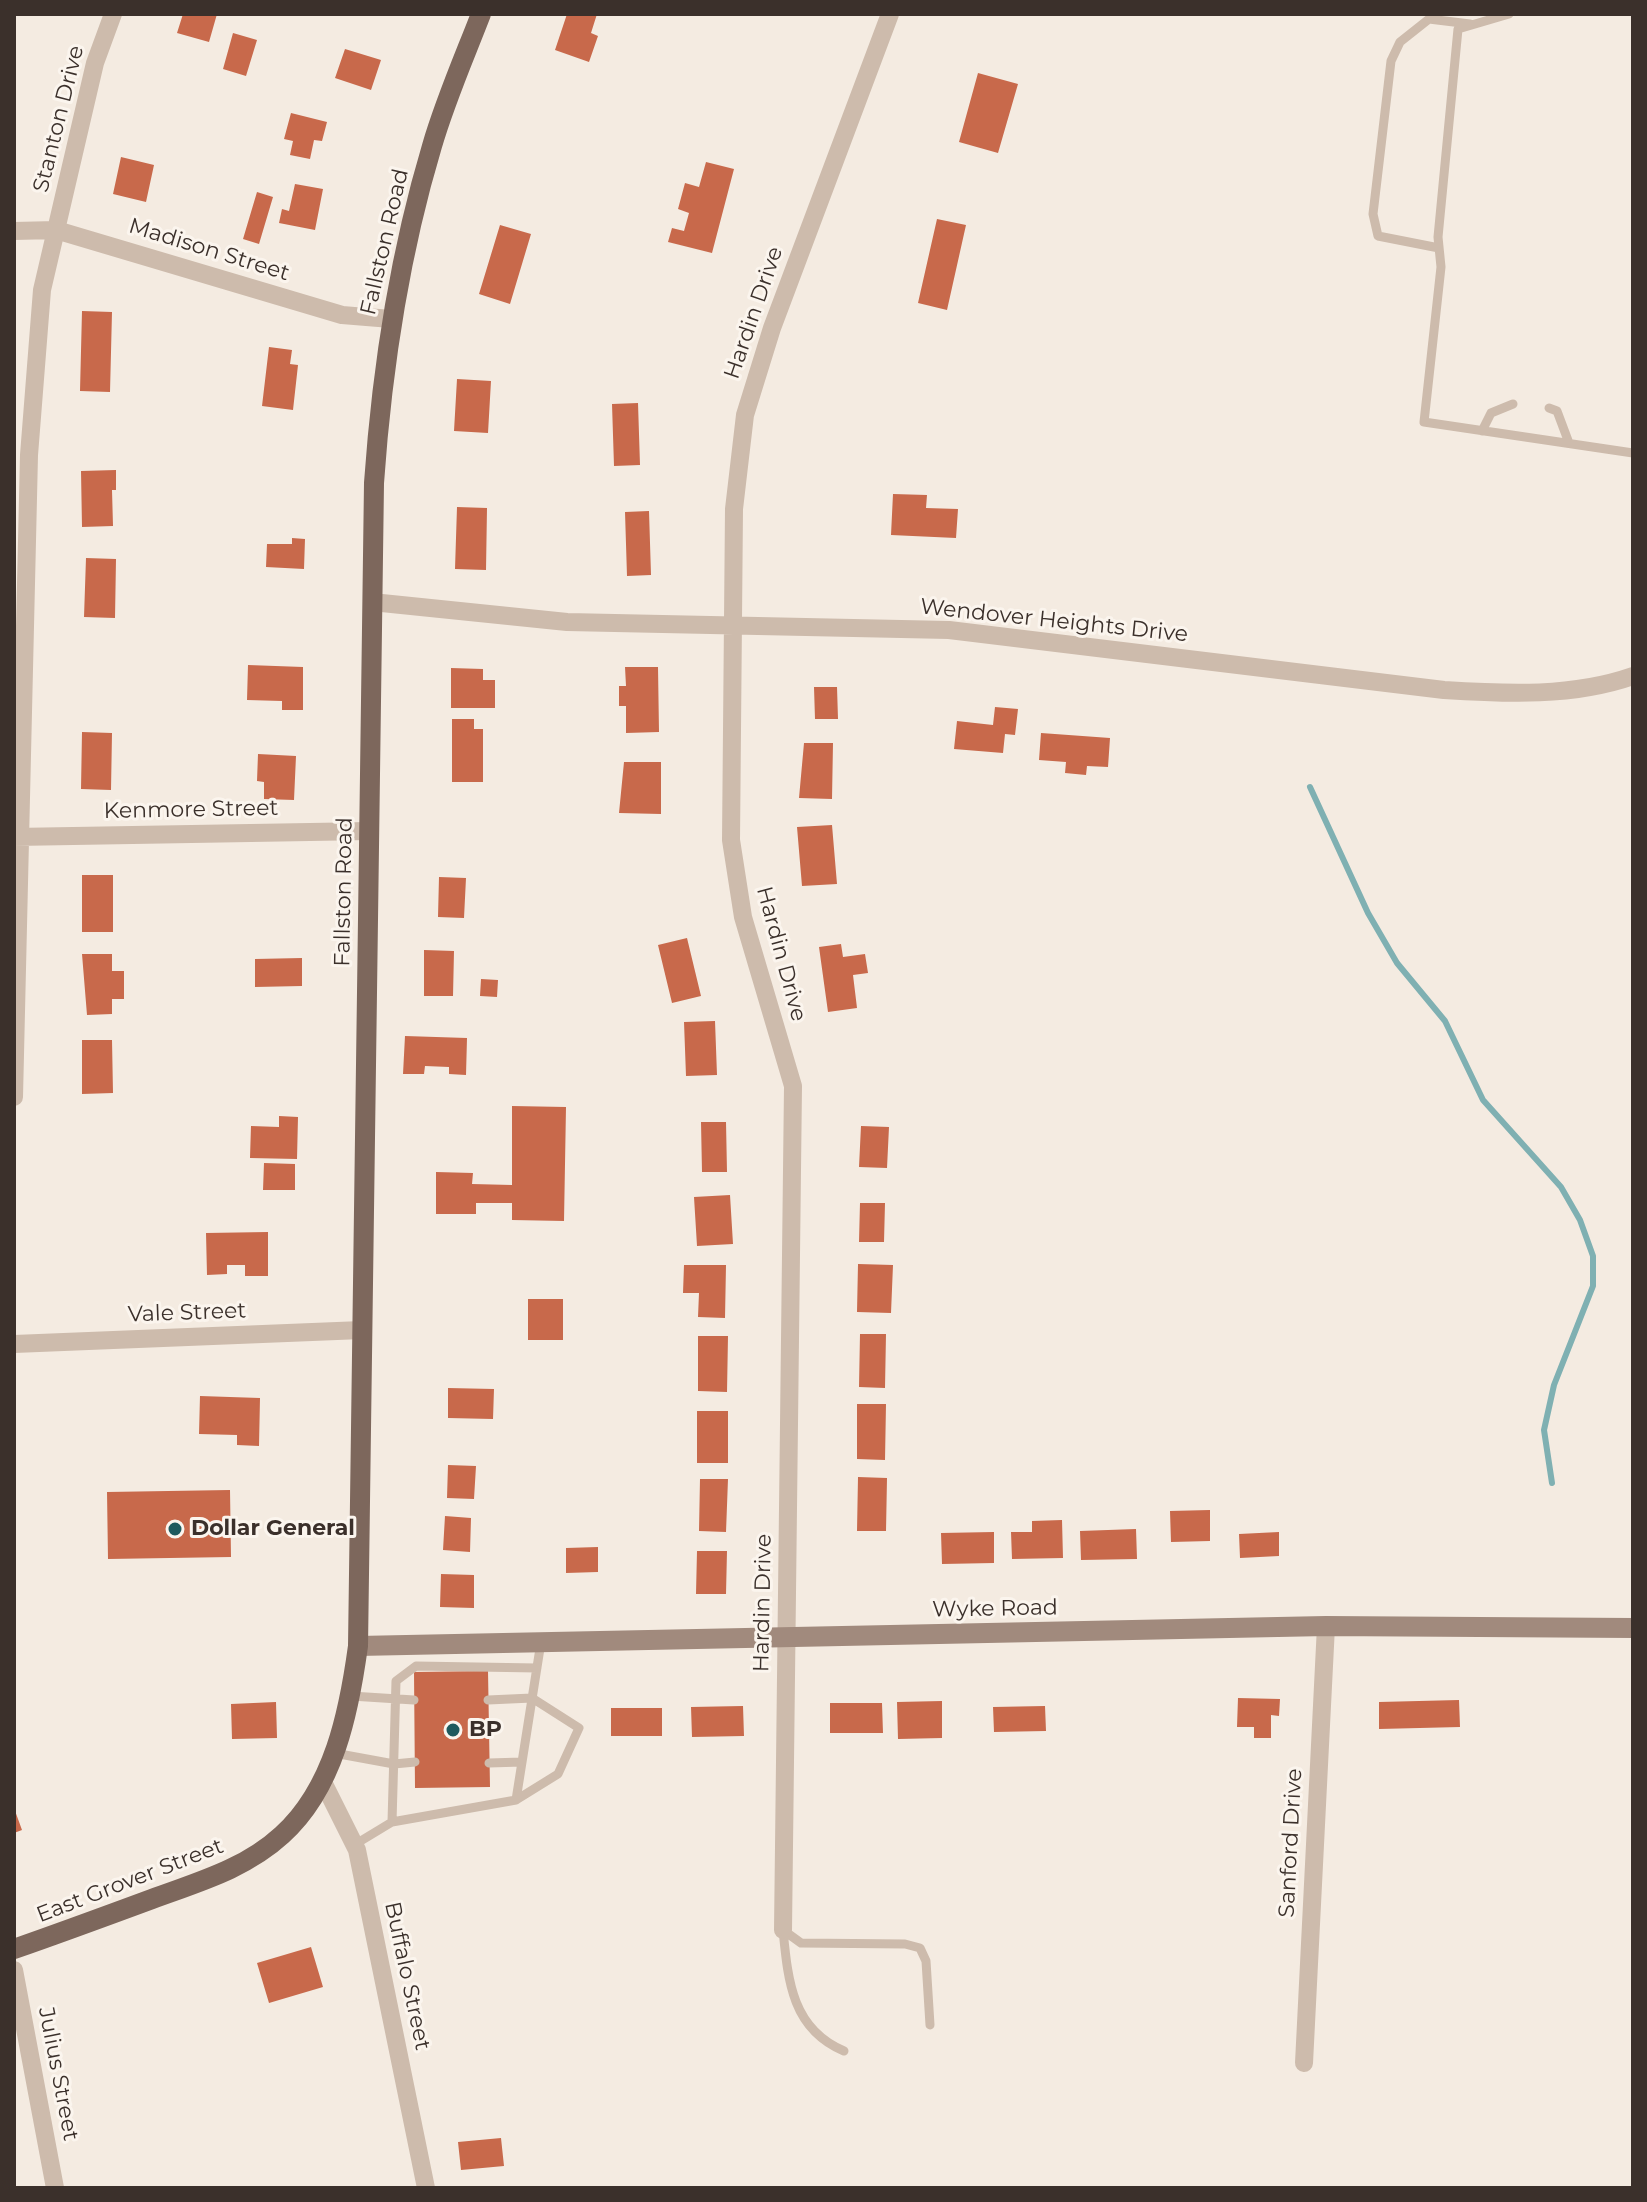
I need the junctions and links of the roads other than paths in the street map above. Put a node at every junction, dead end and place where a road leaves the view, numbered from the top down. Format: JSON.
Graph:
{"nodes":[{"id":1,"x":113,"y":14,"type":"edge"},
{"id":2,"x":481,"y":14,"type":"edge"},
{"id":3,"x":890,"y":14,"type":"edge"},
{"id":4,"x":1509,"y":14,"type":"edge"},
{"id":5,"x":1473,"y":25,"type":"junction"},
{"id":6,"x":56,"y":230,"type":"junction"},
{"id":7,"x":14,"y":231,"type":"edge"},
{"id":8,"x":1439,"y":248,"type":"junction"},
{"id":9,"x":391,"y":319,"type":"junction"},
{"id":10,"x":1513,"y":404,"type":"dead end"},
{"id":11,"x":1549,"y":408,"type":"dead end"},
{"id":12,"x":1482,"y":431,"type":"junction"},
{"id":13,"x":1569,"y":443,"type":"junction"},
{"id":14,"x":1633,"y":453,"type":"edge"},
{"id":15,"x":372,"y":602,"type":"junction"},
{"id":16,"x":735,"y":625,"type":"junction"},
{"id":17,"x":1633,"y":676,"type":"edge"},
{"id":18,"x":369,"y":831,"type":"junction"},
{"id":19,"x":17,"y":837,"type":"edge"},
{"id":20,"x":14,"y":1097,"type":"edge"},
{"id":21,"x":362,"y":1330,"type":"junction"},
{"id":22,"x":14,"y":1344,"type":"edge"},
{"id":23,"x":1326,"y":1626,"type":"junction"},
{"id":24,"x":1633,"y":1628,"type":"edge"},
{"id":25,"x":787,"y":1637,"type":"junction"},
{"id":26,"x":541,"y":1642,"type":"junction"},
{"id":27,"x":455,"y":1644,"type":"junction"},
{"id":28,"x":358,"y":1646,"type":"junction"},
{"id":29,"x":450,"y":1667,"type":"junction"},
{"id":30,"x":537,"y":1668,"type":"junction"},
{"id":31,"x":351,"y":1696,"type":"junction"},
{"id":32,"x":532,"y":1698,"type":"junction"},
{"id":33,"x":414,"y":1700,"type":"dead end"},
{"id":34,"x":488,"y":1700,"type":"dead end"},
{"id":35,"x":396,"y":1701,"type":"junction"},
{"id":36,"x":334,"y":1753,"type":"junction"},
{"id":37,"x":415,"y":1762,"type":"dead end"},
{"id":38,"x":522,"y":1762,"type":"junction"},
{"id":39,"x":489,"y":1763,"type":"dead end"},
{"id":40,"x":394,"y":1764,"type":"junction"},
{"id":41,"x":322,"y":1780,"type":"junction"},
{"id":42,"x":516,"y":1800,"type":"junction"},
{"id":43,"x":392,"y":1822,"type":"junction"},
{"id":44,"x":354,"y":1845,"type":"junction"},
{"id":45,"x":783,"y":1930,"type":"junction"},
{"id":46,"x":14,"y":1949,"type":"edge"},
{"id":47,"x":14,"y":1970,"type":"edge"},
{"id":48,"x":930,"y":2025,"type":"dead end"},
{"id":49,"x":844,"y":2051,"type":"dead end"},
{"id":50,"x":1304,"y":2063,"type":"dead end"},
{"id":51,"x":55,"y":2188,"type":"edge"},
{"id":52,"x":426,"y":2188,"type":"edge"}],
"edges":[{"from":1,"to":6,"type":"street","name":"Stanton Drive"},
{"from":2,"to":9,"type":"main road","name":"Fallston Road"},
{"from":3,"to":16,"type":"street","name":"Hardin Drive"},
{"from":4,"to":5,"type":"lane"},
{"from":5,"to":8,"type":"lane"},
{"from":5,"to":8,"type":"lane"},
{"from":6,"to":7,"type":"street","name":"Madison Street"},
{"from":6,"to":9,"type":"street","name":"Madison Street"},
{"from":6,"to":19,"type":"street","name":"Stanton Drive"},
{"from":8,"to":12,"type":"lane"},
{"from":9,"to":15,"type":"main road","name":"Fallston Road"},
{"from":10,"to":12,"type":"lane"},
{"from":11,"to":13,"type":"lane"},
{"from":12,"to":13,"type":"lane"},
{"from":13,"to":14,"type":"lane"},
{"from":15,"to":16,"type":"street","name":"Wendover Heights Drive"},
{"from":15,"to":18,"type":"main road","name":"Fallston Road"},
{"from":16,"to":17,"type":"street","name":"Wendover Heights Drive"},
{"from":16,"to":25,"type":"street","name":"Hardin Drive"},
{"from":18,"to":19,"type":"street","name":"Kenmore Street"},
{"from":18,"to":21,"type":"main road","name":"Fallston Road"},
{"from":19,"to":20,"type":"street","name":"Stanton Drive"},
{"from":21,"to":22,"type":"street","name":"Vale Street"},
{"from":21,"to":28,"type":"main road","name":"Fallston Road"},
{"from":23,"to":24,"type":"main road","name":"Wyke Road"},
{"from":23,"to":25,"type":"main road","name":"Wyke Road"},
{"from":23,"to":50,"type":"street","name":"Sanford Drive"},
{"from":25,"to":26,"type":"main road","name":"Wyke Road"},
{"from":25,"to":45,"type":"street","name":"Hardin Drive"},
{"from":26,"to":27,"type":"main road","name":"Wyke Road"},
{"from":26,"to":30,"type":"lane"},
{"from":27,"to":28,"type":"main road","name":"Wyke Road"},
{"from":27,"to":29,"type":"lane"},
{"from":28,"to":31,"type":"main road","name":"Fallston Road"},
{"from":29,"to":30,"type":"lane"},
{"from":29,"to":35,"type":"lane"},
{"from":30,"to":32,"type":"lane"},
{"from":31,"to":35,"type":"lane"},
{"from":31,"to":36,"type":"main road","name":"Fallston Road"},
{"from":32,"to":34,"type":"lane"},
{"from":32,"to":38,"type":"lane"},
{"from":32,"to":42,"type":"lane"},
{"from":33,"to":35,"type":"lane"},
{"from":35,"to":40,"type":"lane"},
{"from":36,"to":40,"type":"lane"},
{"from":36,"to":41,"type":"main road","name":"Fallston Road"},
{"from":37,"to":40,"type":"lane"},
{"from":38,"to":39,"type":"lane"},
{"from":38,"to":42,"type":"lane"},
{"from":40,"to":43,"type":"lane"},
{"from":41,"to":44,"type":"street","name":"Buffalo Street"},
{"from":41,"to":46,"type":"main road","name":"East Grover Street"},
{"from":42,"to":43,"type":"lane"},
{"from":43,"to":44,"type":"lane"},
{"from":44,"to":52,"type":"street","name":"Buffalo Street"},
{"from":45,"to":48,"type":"lane"},
{"from":45,"to":49,"type":"lane"},
{"from":47,"to":51,"type":"street","name":"Julius Street"}]}
